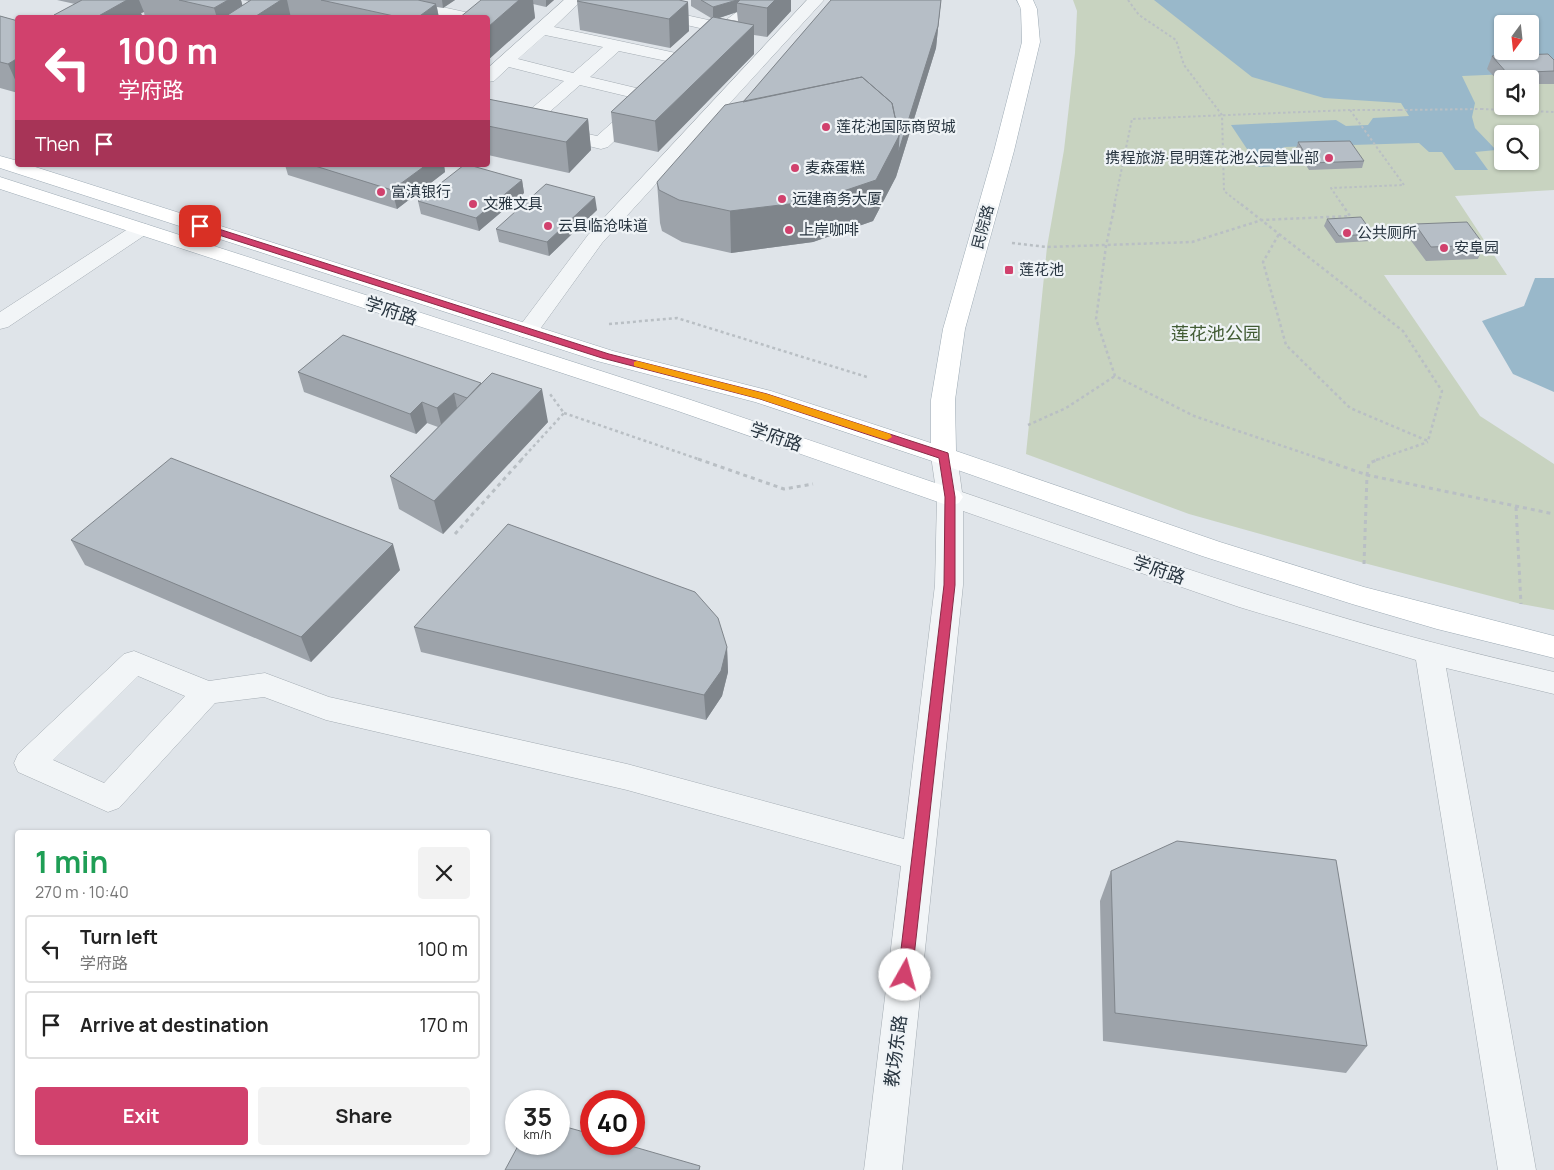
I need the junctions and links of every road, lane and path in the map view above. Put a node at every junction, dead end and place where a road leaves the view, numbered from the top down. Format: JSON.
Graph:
{"nodes":[{"id":1,"x":388,"y":0,"type":"edge"},
{"id":2,"x":574,"y":0,"type":"edge"},
{"id":3,"x":595,"y":0,"type":"edge"},
{"id":4,"x":674,"y":0,"type":"edge"},
{"id":5,"x":758,"y":0,"type":"edge"},
{"id":6,"x":816,"y":0,"type":"edge"},
{"id":7,"x":1025,"y":0,"type":"edge"},
{"id":8,"x":1128,"y":0,"type":"edge"},
{"id":9,"x":659,"y":14,"type":"junction"},
{"id":10,"x":455,"y":15,"type":"edge"},
{"id":11,"x":539,"y":22,"type":"junction"},
{"id":12,"x":725,"y":29,"type":"junction"},
{"id":13,"x":616,"y":45,"type":"junction"},
{"id":14,"x":505,"y":61,"type":"junction"},
{"id":15,"x":490,"y":75,"type":"edge"},
{"id":16,"x":577,"y":79,"type":"junction"},
{"id":17,"x":671,"y":79,"type":"junction"},
{"id":18,"x":1350,"y":110,"type":"junction"},
{"id":19,"x":1554,"y":112,"type":"edge"},
{"id":20,"x":1222,"y":115,"type":"junction"},
{"id":21,"x":490,"y":118,"type":"edge"},
{"id":22,"x":523,"y":125,"type":"junction"},
{"id":23,"x":0,"y":162,"type":"edge"},
{"id":24,"x":0,"y":183,"type":"edge"},
{"id":25,"x":1262,"y":220,"type":"junction"},
{"id":26,"x":141,"y":229,"type":"junction"},
{"id":27,"x":1279,"y":233,"type":"junction"},
{"id":28,"x":980,"y":239,"type":"junction"},
{"id":29,"x":1106,"y":246,"type":"junction"},
{"id":30,"x":678,"y":318,"type":"dead end"},
{"id":31,"x":0,"y":322,"type":"edge"},
{"id":32,"x":523,"y":342,"type":"junction"},
{"id":33,"x":1116,"y":376,"type":"junction"},
{"id":34,"x":867,"y":377,"type":"dead end"},
{"id":35,"x":564,"y":413,"type":"junction"},
{"id":36,"x":1028,"y":425,"type":"dead end"},
{"id":37,"x":1428,"y":441,"type":"junction"},
{"id":38,"x":944,"y":456,"type":"junction"},
{"id":39,"x":1367,"y":475,"type":"junction"},
{"id":40,"x":784,"y":489,"type":"dead end"},
{"id":41,"x":950,"y":497,"type":"junction"},
{"id":42,"x":1516,"y":507,"type":"junction"},
{"id":43,"x":1554,"y":514,"type":"edge"},
{"id":44,"x":455,"y":534,"type":"dead end"},
{"id":45,"x":1362,"y":597,"type":"junction"},
{"id":46,"x":1523,"y":640,"type":"junction"},
{"id":47,"x":1554,"y":647,"type":"edge"},
{"id":48,"x":1429,"y":652,"type":"junction"},
{"id":49,"x":1554,"y":683,"type":"edge"},
{"id":50,"x":207,"y":693,"type":"junction"},
{"id":51,"x":919,"y":857,"type":"junction"},
{"id":52,"x":883,"y":1170,"type":"edge"},
{"id":53,"x":1517,"y":1170,"type":"edge"}],
"edges":[{"from":1,"to":10,"type":"street"},
{"from":2,"to":11,"type":"street"},
{"from":3,"to":9,"type":"street"},
{"from":4,"to":9,"type":"street"},
{"from":5,"to":12,"type":"street"},
{"from":6,"to":32,"type":"street"},
{"from":7,"to":28,"type":"main road","name":"民院路"},
{"from":8,"to":20,"type":"path"},
{"from":9,"to":12,"type":"street"},
{"from":11,"to":13,"type":"street"},
{"from":11,"to":14,"type":"street"},
{"from":12,"to":17,"type":"street"},
{"from":13,"to":16,"type":"street"},
{"from":13,"to":17,"type":"street"},
{"from":14,"to":15,"type":"street"},
{"from":14,"to":16,"type":"street"},
{"from":16,"to":17,"type":"street"},
{"from":16,"to":22,"type":"street"},
{"from":17,"to":22,"type":"street"},
{"from":18,"to":19,"type":"path","bridge":true},
{"from":18,"to":20,"type":"path"},
{"from":18,"to":25,"type":"path"},
{"from":20,"to":25,"type":"path"},
{"from":20,"to":29,"type":"path"},
{"from":21,"to":22,"type":"street"},
{"from":23,"to":32,"type":"main road","name":"学府路"},
{"from":24,"to":26,"type":"main road","name":"学府路"},
{"from":25,"to":27,"type":"path"},
{"from":25,"to":29,"type":"path"},
{"from":26,"to":31,"type":"street"},
{"from":26,"to":32,"type":"main road","name":"学府路"},
{"from":27,"to":37,"type":"path"},
{"from":27,"to":37,"type":"path"},
{"from":28,"to":29,"type":"path"},
{"from":28,"to":38,"type":"main road","name":"民院路"},
{"from":29,"to":33,"type":"path"},
{"from":30,"to":34,"type":"path"},
{"from":32,"to":35,"type":"path"},
{"from":32,"to":38,"type":"main road","name":"学府路"},
{"from":32,"to":41,"type":"main road","name":"学府路"},
{"from":33,"to":36,"type":"path"},
{"from":33,"to":39,"type":"path"},
{"from":35,"to":40,"type":"path"},
{"from":35,"to":44,"type":"path"},
{"from":37,"to":39,"type":"path"},
{"from":38,"to":41,"type":"street","name":"教场东路"},
{"from":38,"to":45,"type":"main road","name":"学府路"},
{"from":39,"to":42,"type":"path"},
{"from":39,"to":45,"type":"path"},
{"from":41,"to":48,"type":"street","name":"学府路"},
{"from":41,"to":51,"type":"street","name":"教场东路"},
{"from":42,"to":43,"type":"path"},
{"from":42,"to":46,"type":"path"},
{"from":45,"to":46,"type":"main road","name":"学府路"},
{"from":46,"to":47,"type":"main road","name":"学府路"},
{"from":48,"to":49,"type":"street","name":"学府路"},
{"from":48,"to":53,"type":"street"},
{"from":50,"to":50,"type":"street"},
{"from":50,"to":51,"type":"street"},
{"from":51,"to":52,"type":"street","name":"教场东路"}]}
